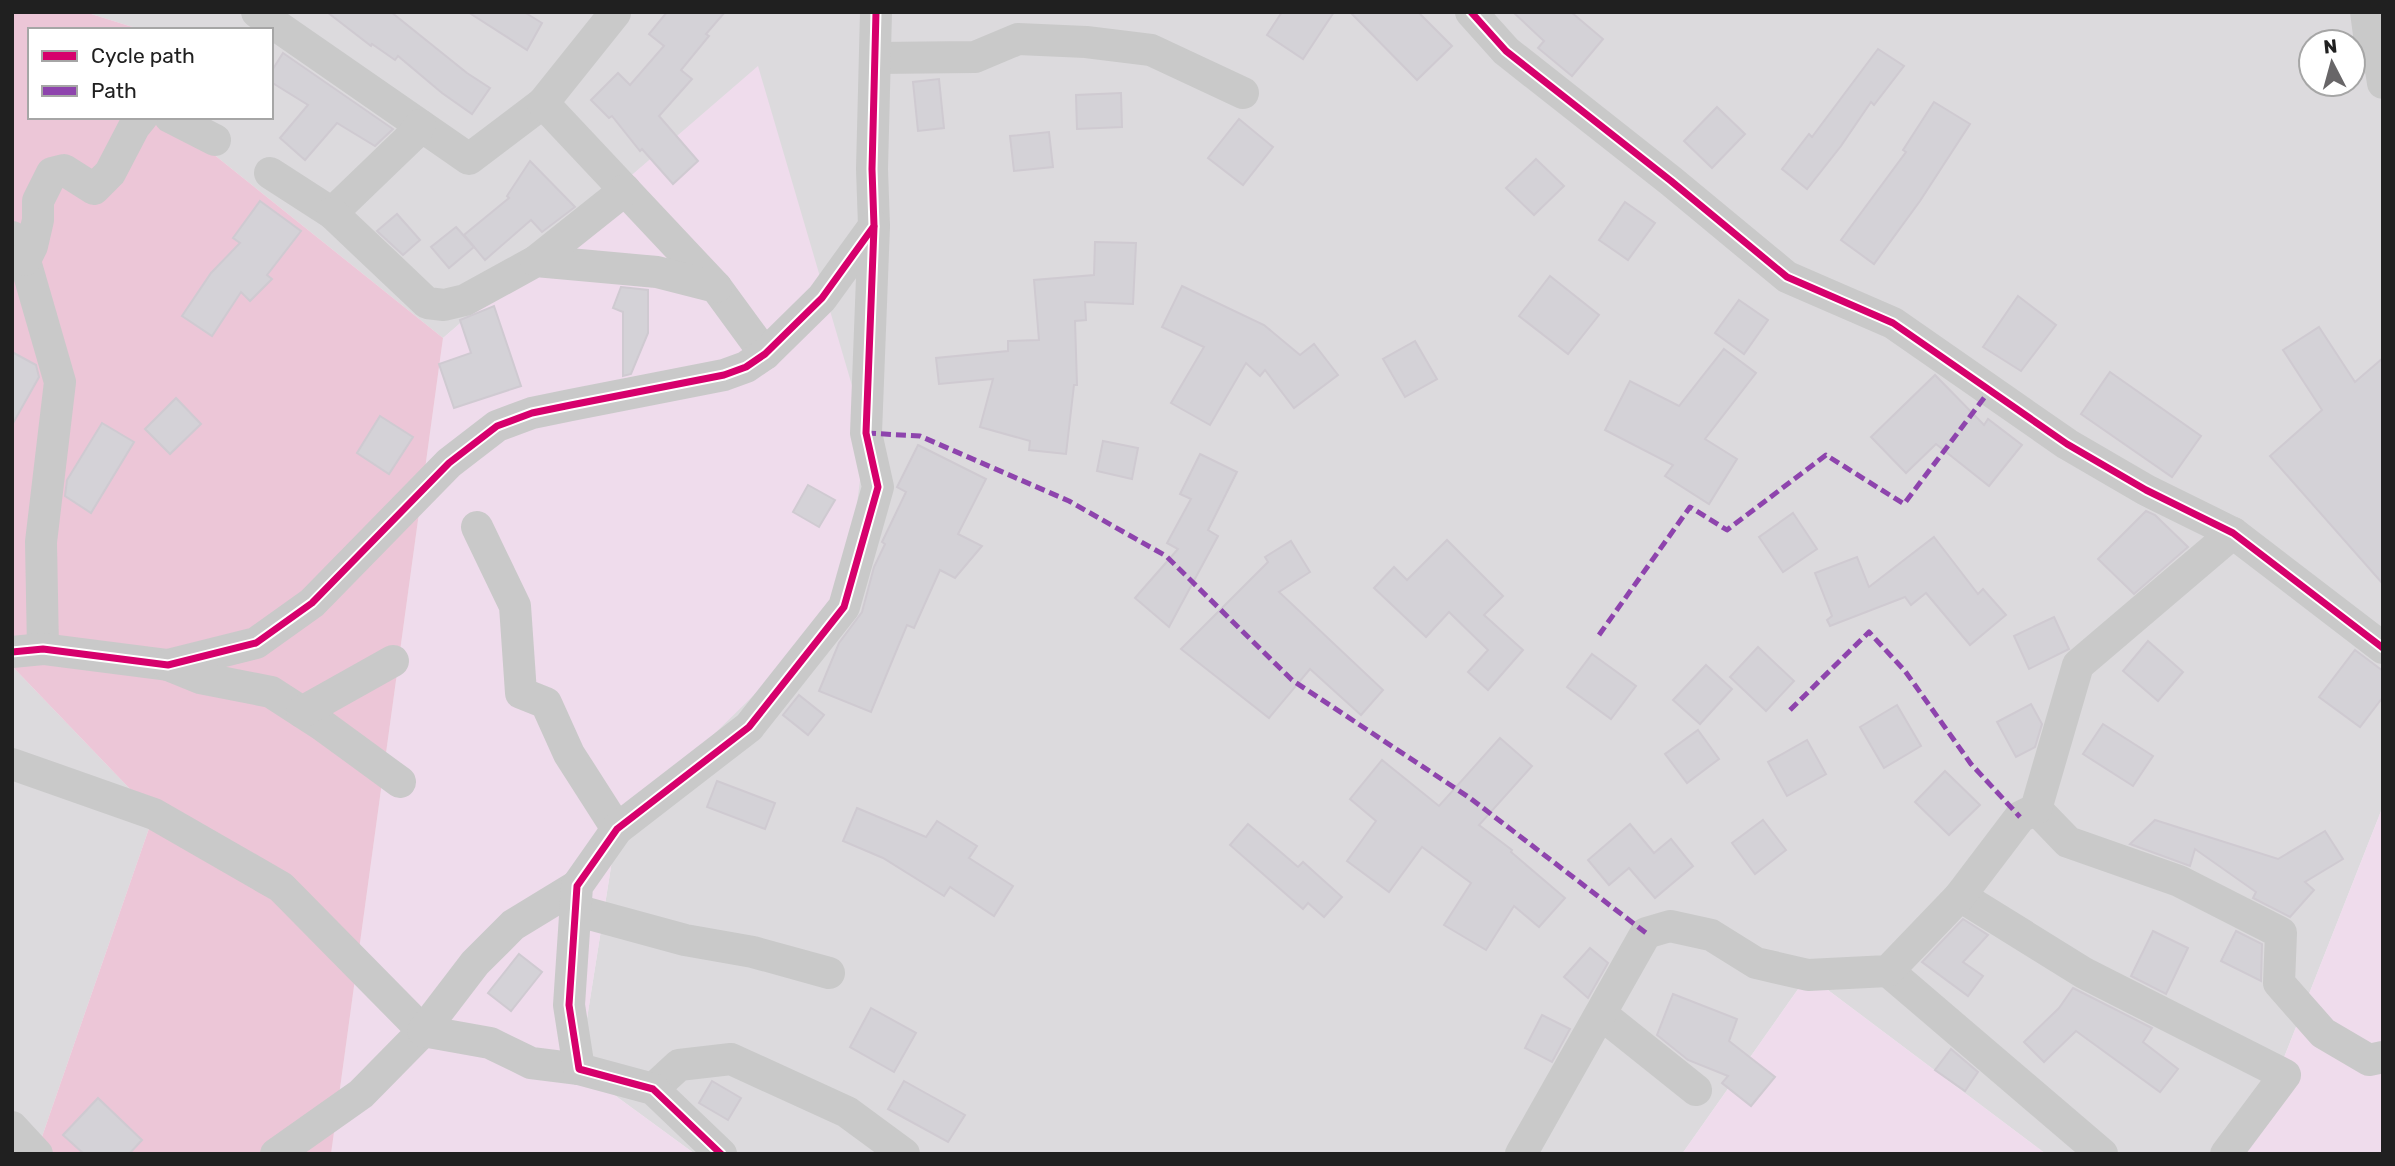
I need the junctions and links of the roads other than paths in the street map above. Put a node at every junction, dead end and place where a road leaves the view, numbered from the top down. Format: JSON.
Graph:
{"nodes":[{"id":1,"x":257,"y":12,"type":"edge"},
{"id":2,"x":614,"y":12,"type":"edge"},
{"id":3,"x":876,"y":12,"type":"edge"},
{"id":4,"x":1471,"y":12,"type":"edge"},
{"id":5,"x":2367,"y":12,"type":"edge"},
{"id":6,"x":876,"y":58,"type":"junction"},
{"id":7,"x":2383,"y":83,"type":"edge"},
{"id":8,"x":1243,"y":93,"type":"dead end"},
{"id":9,"x":543,"y":103,"type":"junction"},
{"id":10,"x":140,"y":119,"type":"edge"},
{"id":11,"x":174,"y":119,"type":"edge"},
{"id":12,"x":419,"y":125,"type":"junction"},
{"id":13,"x":215,"y":140,"type":"dead end"},
{"id":14,"x":270,"y":173,"type":"dead end"},
{"id":15,"x":625,"y":190,"type":"junction"},
{"id":16,"x":332,"y":213,"type":"junction"},
{"id":17,"x":874,"y":226,"type":"junction"},
{"id":18,"x":19,"y":248,"type":"edge"},
{"id":19,"x":536,"y":261,"type":"junction"},
{"id":20,"x":716,"y":287,"type":"junction"},
{"id":21,"x":765,"y":354,"type":"junction"},
{"id":22,"x":477,"y":527,"type":"dead end"},
{"id":23,"x":2233,"y":533,"type":"junction"},
{"id":24,"x":2383,"y":648,"type":"edge"},
{"id":25,"x":43,"y":649,"type":"junction"},
{"id":26,"x":12,"y":652,"type":"edge"},
{"id":27,"x":393,"y":661,"type":"dead end"},
{"id":28,"x":168,"y":665,"type":"junction"},
{"id":29,"x":302,"y":712,"type":"junction"},
{"id":30,"x":12,"y":764,"type":"edge"},
{"id":31,"x":400,"y":782,"type":"dead end"},
{"id":32,"x":2036,"y":809,"type":"junction"},
{"id":33,"x":617,"y":829,"type":"junction"},
{"id":34,"x":1960,"y":896,"type":"junction"},
{"id":35,"x":576,"y":898,"type":"junction"},
{"id":36,"x":1888,"y":971,"type":"junction"},
{"id":37,"x":829,"y":973,"type":"dead end"},
{"id":38,"x":1601,"y":1014,"type":"junction"},
{"id":39,"x":423,"y":1031,"type":"junction"},
{"id":40,"x":2383,"y":1057,"type":"edge"},
{"id":41,"x":579,"y":1069,"type":"junction"},
{"id":42,"x":653,"y":1088,"type":"junction"},
{"id":43,"x":1696,"y":1090,"type":"dead end"},
{"id":44,"x":12,"y":1126,"type":"edge"},
{"id":45,"x":37,"y":1154,"type":"edge"},
{"id":46,"x":276,"y":1154,"type":"edge"},
{"id":47,"x":721,"y":1154,"type":"edge"},
{"id":48,"x":904,"y":1154,"type":"edge"},
{"id":49,"x":1521,"y":1154,"type":"edge"},
{"id":50,"x":2102,"y":1154,"type":"edge"},
{"id":51,"x":2226,"y":1154,"type":"edge"}],
"edges":[{"from":1,"to":12,"type":"street"},
{"from":2,"to":9,"type":"street"},
{"from":3,"to":6,"type":"street"},
{"from":4,"to":23,"type":"street"},
{"from":5,"to":7,"type":"street"},
{"from":6,"to":8,"type":"street"},
{"from":6,"to":17,"type":"street"},
{"from":9,"to":12,"type":"street"},
{"from":9,"to":15,"type":"street"},
{"from":10,"to":18,"type":"street"},
{"from":11,"to":13,"type":"street"},
{"from":12,"to":16,"type":"street"},
{"from":14,"to":16,"type":"street"},
{"from":15,"to":19,"type":"street"},
{"from":15,"to":20,"type":"street"},
{"from":16,"to":19,"type":"street"},
{"from":17,"to":21,"type":"street"},
{"from":17,"to":33,"type":"street"},
{"from":18,"to":25,"type":"street"},
{"from":19,"to":20,"type":"street"},
{"from":20,"to":21,"type":"street"},
{"from":21,"to":28,"type":"street"},
{"from":22,"to":33,"type":"street"},
{"from":23,"to":24,"type":"street"},
{"from":23,"to":32,"type":"street"},
{"from":25,"to":26,"type":"street"},
{"from":25,"to":28,"type":"street"},
{"from":27,"to":29,"type":"street"},
{"from":28,"to":29,"type":"street"},
{"from":29,"to":31,"type":"street"},
{"from":30,"to":39,"type":"street"},
{"from":32,"to":34,"type":"street"},
{"from":32,"to":40,"type":"street"},
{"from":33,"to":35,"type":"street"},
{"from":34,"to":36,"type":"street"},
{"from":34,"to":51,"type":"street"},
{"from":35,"to":37,"type":"street"},
{"from":35,"to":39,"type":"street"},
{"from":35,"to":41,"type":"street"},
{"from":36,"to":38,"type":"street"},
{"from":36,"to":50,"type":"street"},
{"from":38,"to":43,"type":"street"},
{"from":38,"to":49,"type":"street"},
{"from":39,"to":41,"type":"street"},
{"from":39,"to":46,"type":"street"},
{"from":41,"to":42,"type":"street"},
{"from":42,"to":47,"type":"street"},
{"from":42,"to":48,"type":"street"},
{"from":44,"to":45,"type":"street"}]}
